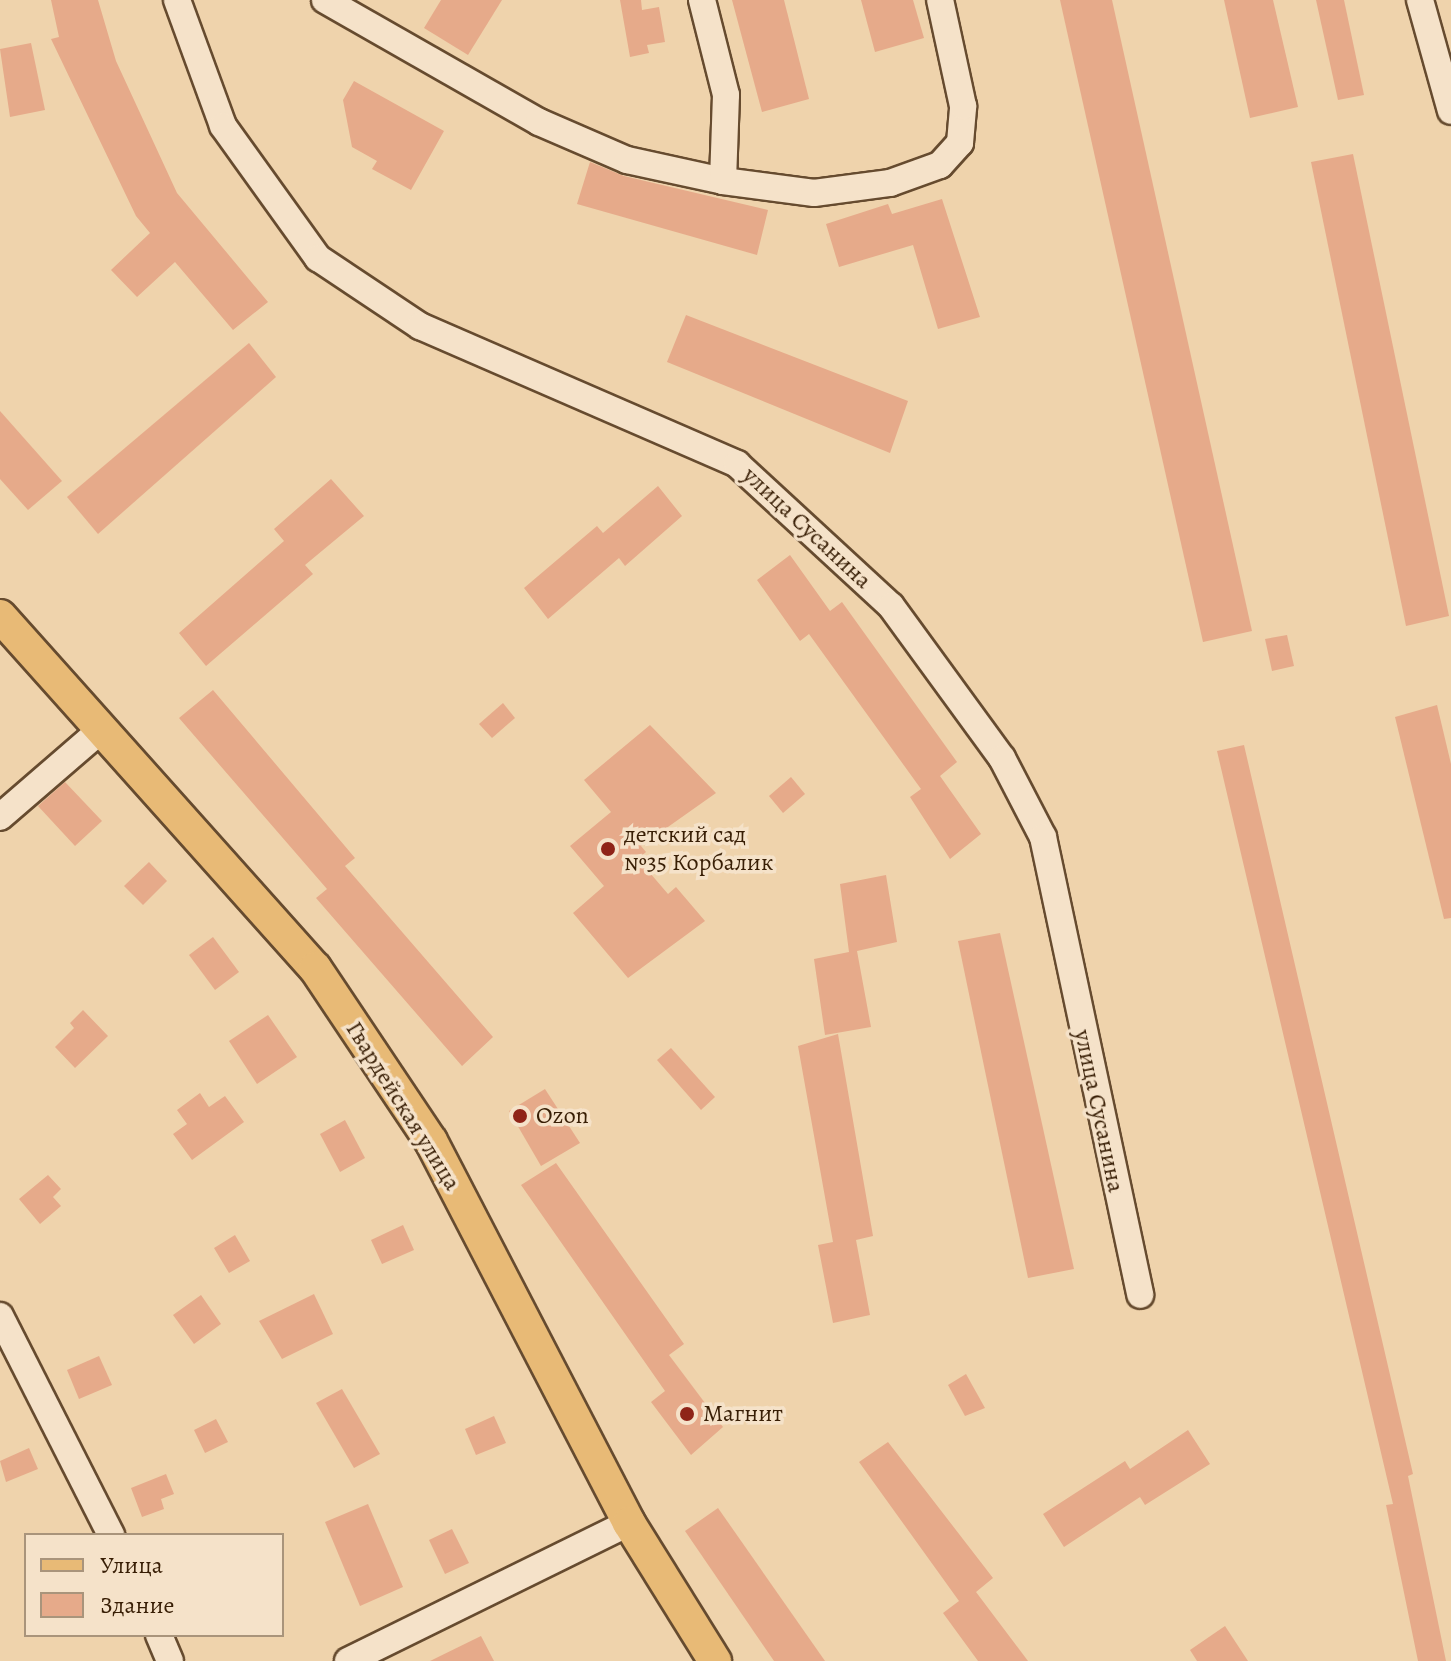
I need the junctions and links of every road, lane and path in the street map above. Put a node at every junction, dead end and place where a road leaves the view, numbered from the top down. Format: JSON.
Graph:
{"nodes":[{"id":1,"x":177,"y":0,"type":"edge"},
{"id":2,"x":325,"y":0,"type":"edge"},
{"id":3,"x":702,"y":0,"type":"edge"},
{"id":4,"x":940,"y":0,"type":"edge"},
{"id":5,"x":1420,"y":0,"type":"edge"},
{"id":6,"x":1451,"y":111,"type":"edge"},
{"id":7,"x":723,"y":181,"type":"junction"},
{"id":8,"x":0,"y":616,"type":"edge"},
{"id":9,"x":103,"y":728,"type":"junction"},
{"id":10,"x":0,"y":817,"type":"edge"},
{"id":11,"x":1140,"y":1295,"type":"dead end"},
{"id":12,"x":0,"y":1316,"type":"edge"},
{"id":13,"x":629,"y":1523,"type":"junction"},
{"id":14,"x":110,"y":1533,"type":"edge"},
{"id":15,"x":160,"y":1637,"type":"edge"},
{"id":16,"x":170,"y":1661,"type":"edge"},
{"id":17,"x":348,"y":1661,"type":"edge"},
{"id":18,"x":715,"y":1661,"type":"edge"}],
"edges":[{"from":1,"to":11,"type":"street","name":"улица Сусанина"},
{"from":2,"to":7,"type":"street"},
{"from":3,"to":7,"type":"street"},
{"from":4,"to":7,"type":"street"},
{"from":5,"to":6,"type":"street"},
{"from":8,"to":9,"type":"main road","name":"Гвардейская улица"},
{"from":9,"to":10,"type":"street"},
{"from":9,"to":13,"type":"main road","name":"Гвардейская улица"},
{"from":12,"to":14,"type":"street"},
{"from":13,"to":17,"type":"street"},
{"from":13,"to":18,"type":"main road","name":"Гвардейская улица"},
{"from":15,"to":16,"type":"street"}]}
